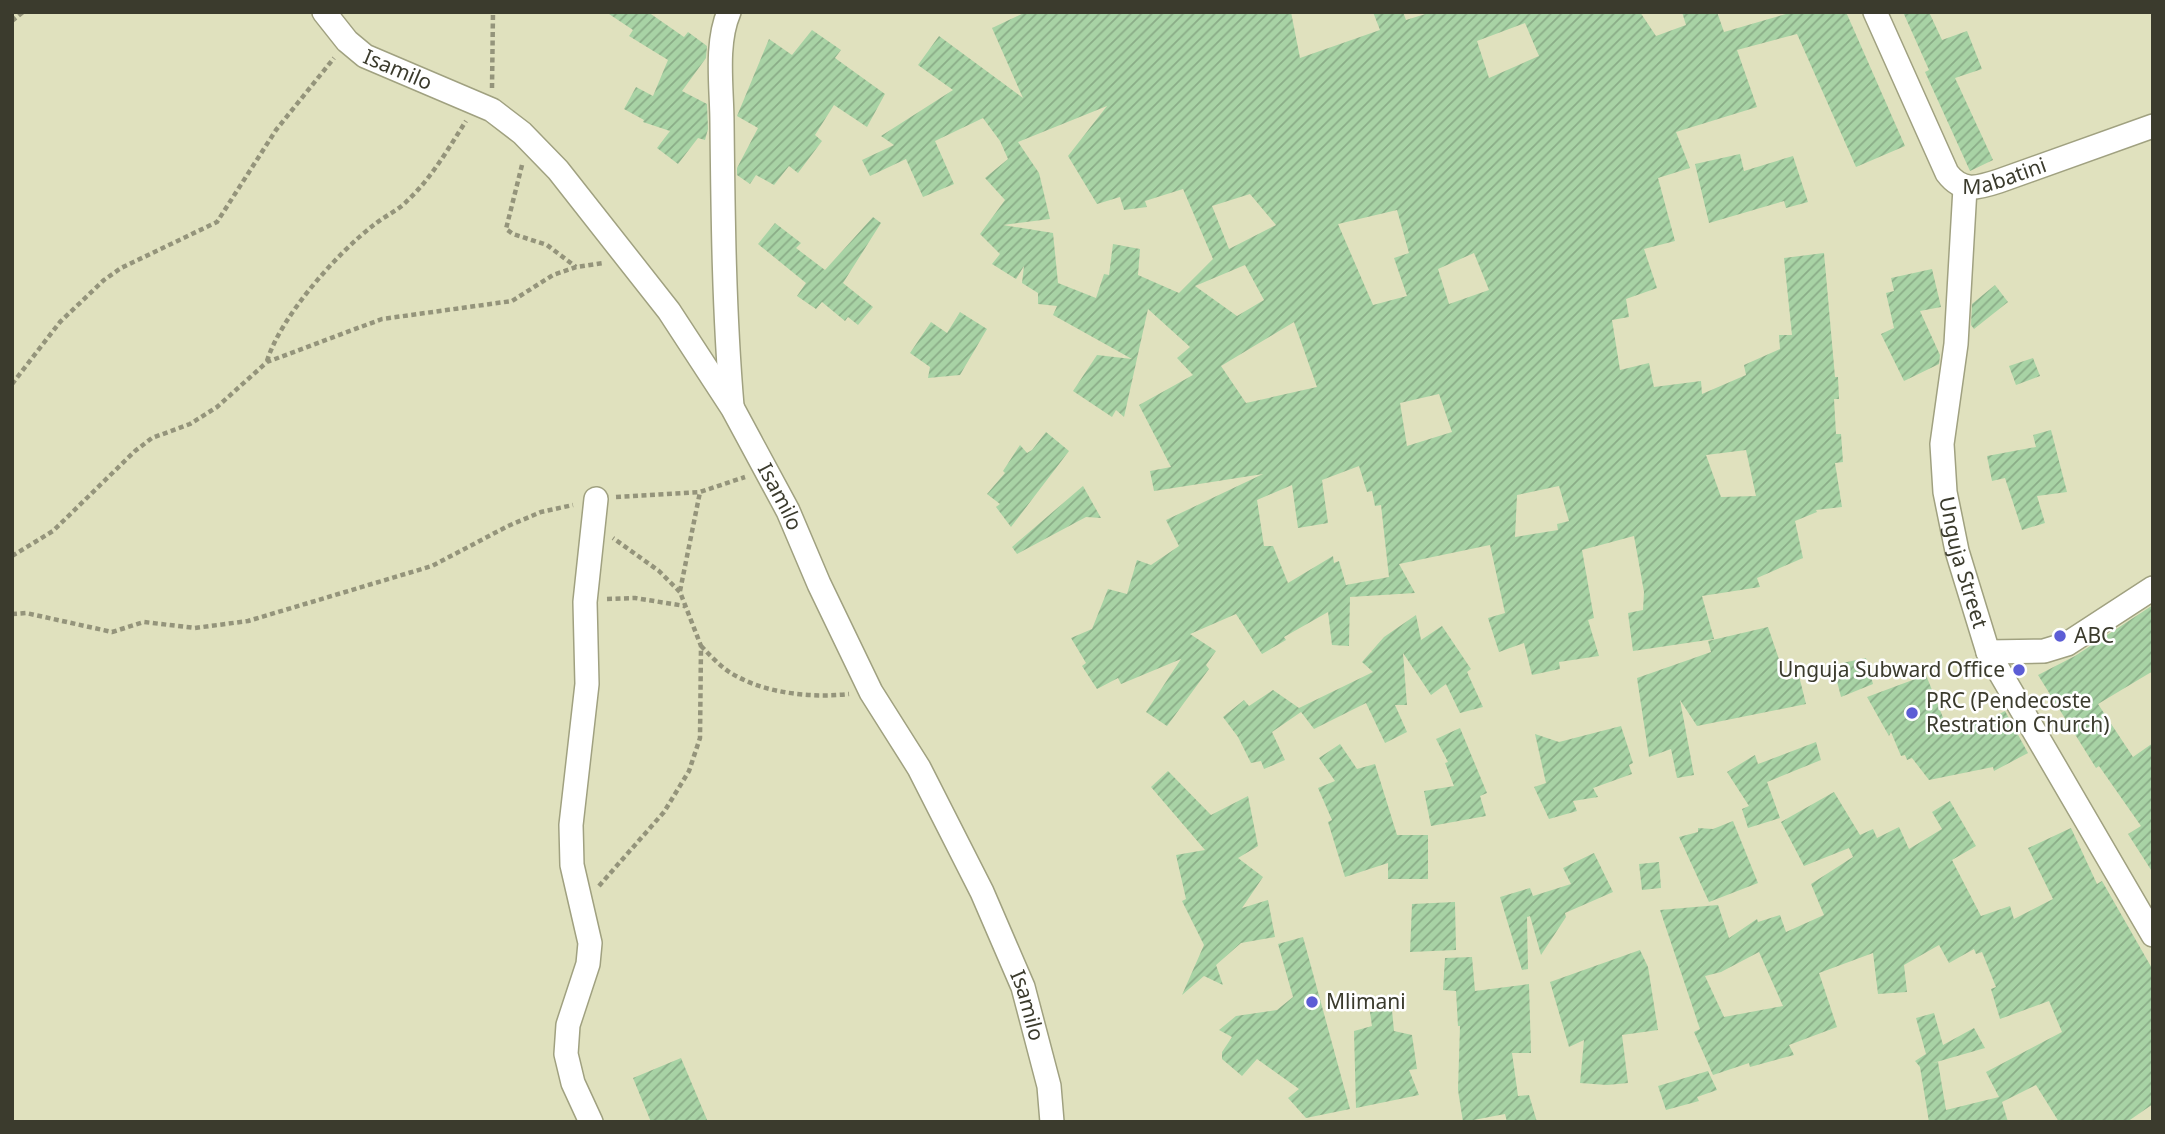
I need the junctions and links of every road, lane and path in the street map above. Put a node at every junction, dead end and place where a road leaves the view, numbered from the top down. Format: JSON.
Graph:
{"nodes":[{"id":1,"x":23,"y":12,"type":"edge"},
{"id":2,"x":324,"y":12,"type":"edge"},
{"id":3,"x":493,"y":12,"type":"edge"},
{"id":4,"x":729,"y":12,"type":"edge"},
{"id":5,"x":1875,"y":12,"type":"edge"},
{"id":6,"x":12,"y":21,"type":"edge"},
{"id":7,"x":346,"y":41,"type":"junction"},
{"id":8,"x":484,"y":106,"type":"junction"},
{"id":9,"x":2153,"y":126,"type":"edge"},
{"id":10,"x":522,"y":133,"type":"junction"},
{"id":11,"x":1965,"y":188,"type":"junction"},
{"id":12,"x":627,"y":260,"type":"junction"},
{"id":13,"x":576,"y":267,"type":"junction"},
{"id":14,"x":267,"y":362,"type":"junction"},
{"id":15,"x":12,"y":384,"type":"edge"},
{"id":16,"x":733,"y":409,"type":"junction"},
{"id":17,"x":765,"y":469,"type":"junction"},
{"id":18,"x":700,"y":492,"type":"junction"},
{"id":19,"x":596,"y":499,"type":"junction"},
{"id":20,"x":593,"y":525,"type":"junction"},
{"id":21,"x":12,"y":556,"type":"edge"},
{"id":22,"x":2153,"y":588,"type":"edge"},
{"id":23,"x":680,"y":592,"type":"junction"},
{"id":24,"x":585,"y":602,"type":"junction"},
{"id":25,"x":686,"y":607,"type":"junction"},
{"id":26,"x":12,"y":614,"type":"edge"},
{"id":27,"x":701,"y":646,"type":"junction"},
{"id":28,"x":1988,"y":652,"type":"junction"},
{"id":29,"x":871,"y":692,"type":"junction"},
{"id":30,"x":580,"y":909,"type":"junction"},
{"id":31,"x":2153,"y":935,"type":"edge"},
{"id":32,"x":591,"y":1122,"type":"edge"},
{"id":33,"x":1052,"y":1122,"type":"edge"}],
"edges":[{"from":1,"to":6,"type":"path"},
{"from":2,"to":7,"type":"street","name":"Isamilo"},
{"from":3,"to":8,"type":"path"},
{"from":4,"to":16,"type":"street"},
{"from":5,"to":11,"type":"street","name":"Mabatini"},
{"from":7,"to":8,"type":"street","name":"Isamilo"},
{"from":7,"to":15,"type":"path"},
{"from":8,"to":10,"type":"street","name":"Isamilo"},
{"from":8,"to":14,"type":"path"},
{"from":9,"to":11,"type":"street","name":"Mabatini"},
{"from":10,"to":12,"type":"street","name":"Isamilo"},
{"from":10,"to":13,"type":"path"},
{"from":11,"to":28,"type":"street","name":"Unguja Street"},
{"from":12,"to":13,"type":"path"},
{"from":12,"to":16,"type":"street","name":"Isamilo"},
{"from":13,"to":14,"type":"path"},
{"from":14,"to":21,"type":"path"},
{"from":16,"to":17,"type":"street","name":"Isamilo"},
{"from":17,"to":18,"type":"path"},
{"from":17,"to":29,"type":"street","name":"Isamilo"},
{"from":18,"to":19,"type":"path"},
{"from":18,"to":23,"type":"path"},
{"from":19,"to":20,"type":"street"},
{"from":19,"to":26,"type":"path"},
{"from":20,"to":23,"type":"path"},
{"from":20,"to":24,"type":"street"},
{"from":22,"to":28,"type":"street"},
{"from":23,"to":25,"type":"path"},
{"from":24,"to":25,"type":"path"},
{"from":24,"to":30,"type":"street"},
{"from":25,"to":27,"type":"path"},
{"from":27,"to":29,"type":"path"},
{"from":27,"to":30,"type":"path"},
{"from":28,"to":31,"type":"street","name":"Unguja Street"},
{"from":29,"to":33,"type":"street","name":"Isamilo"},
{"from":30,"to":32,"type":"street"}]}
